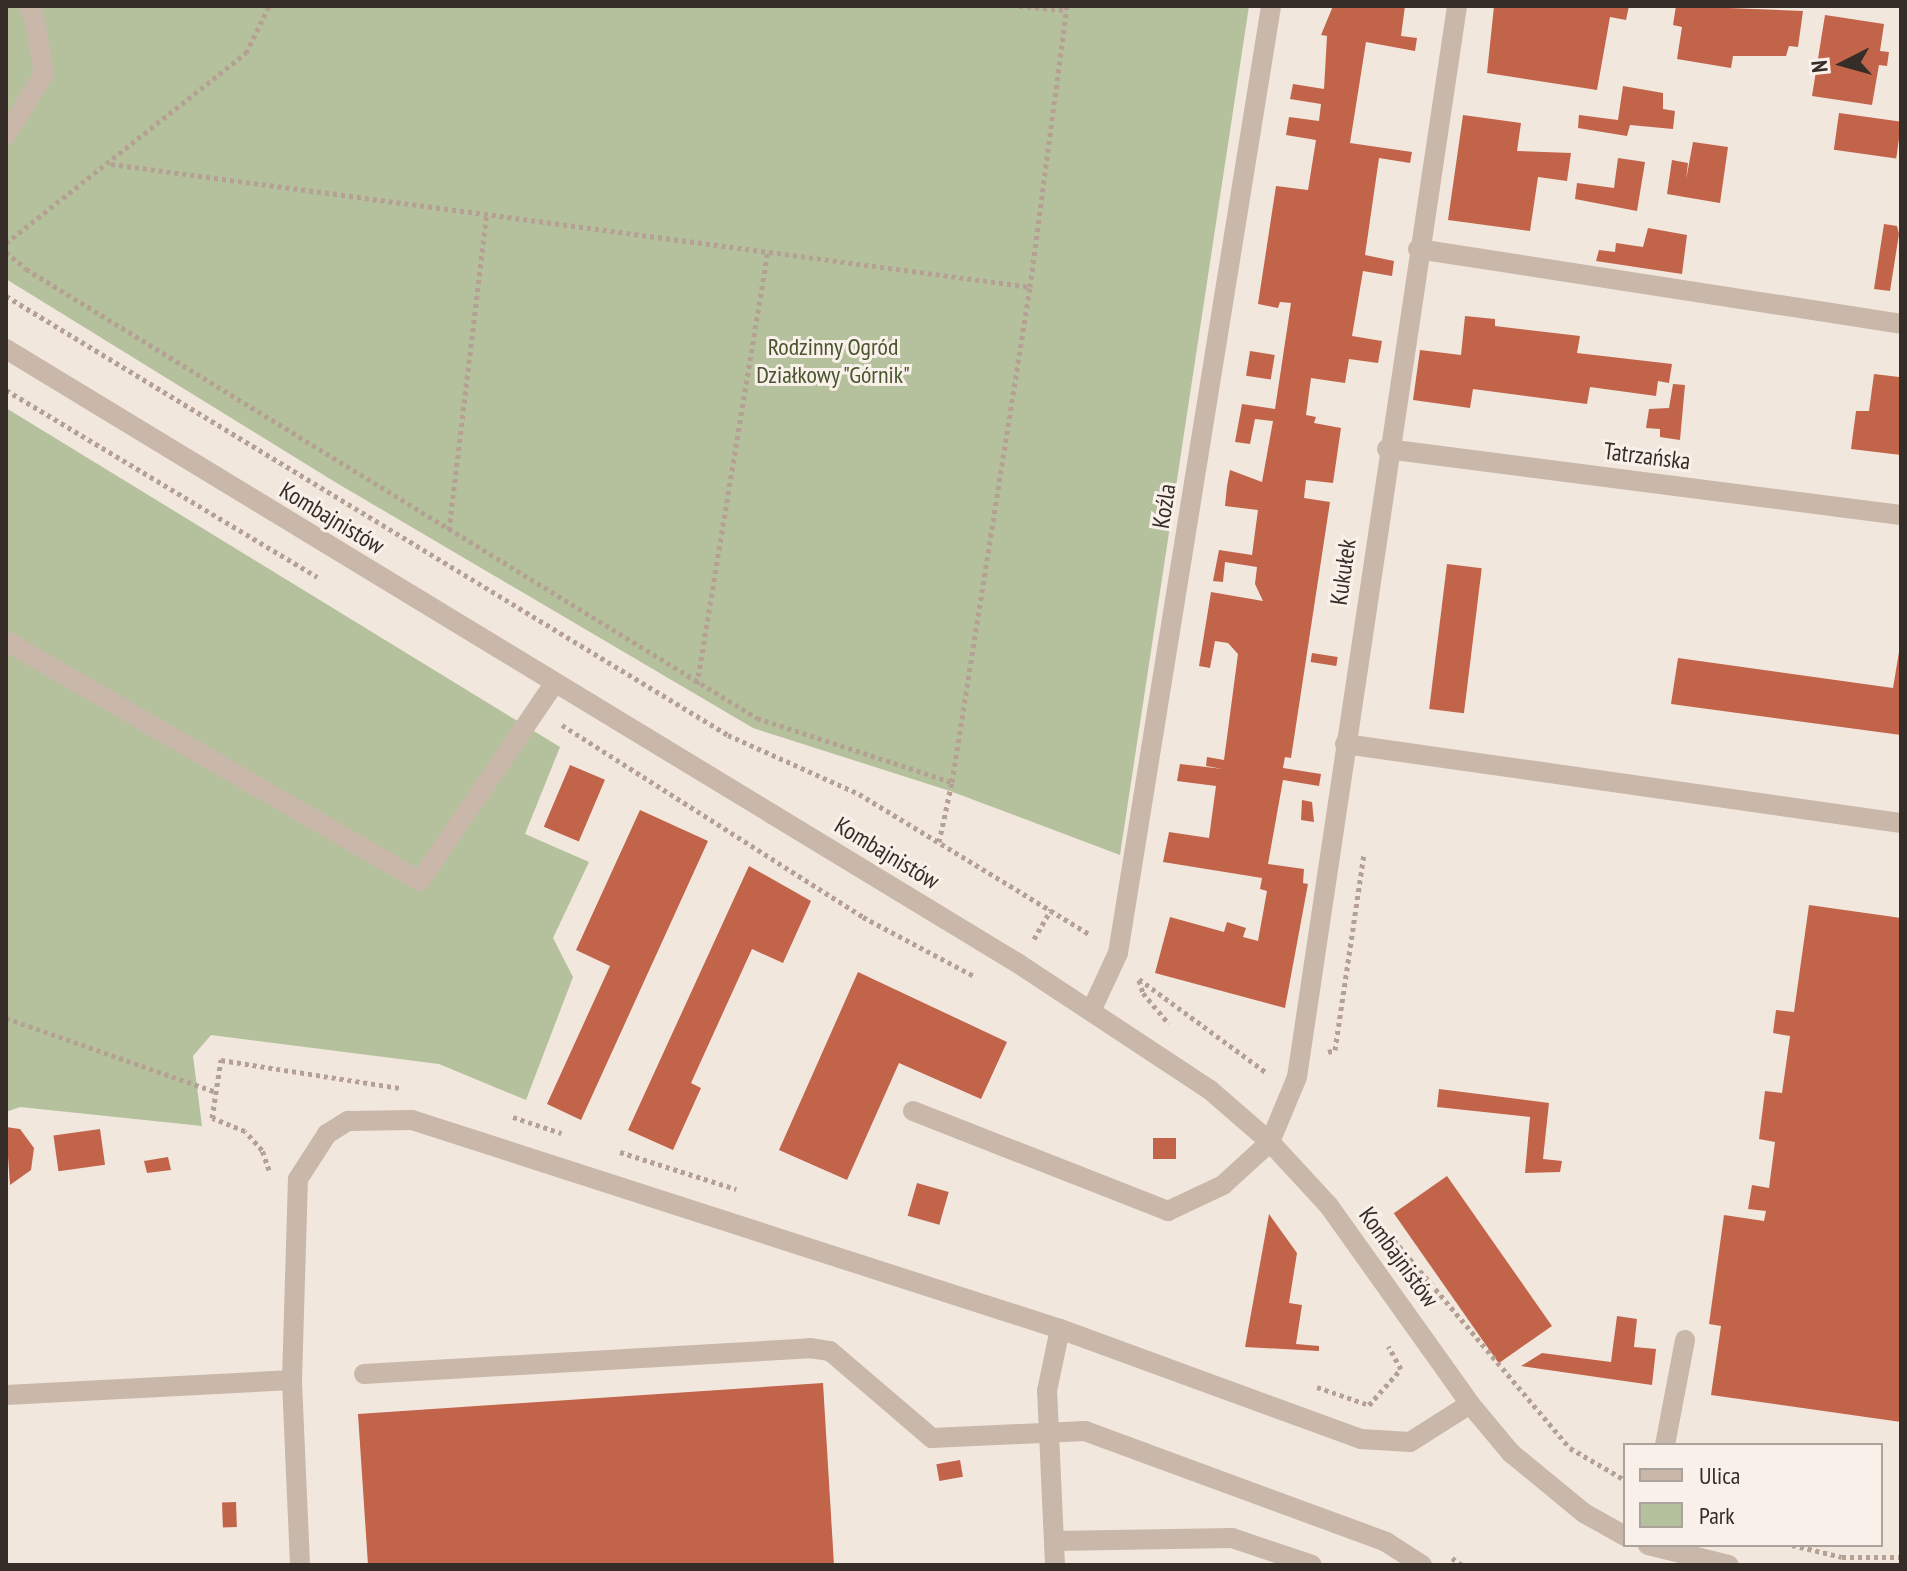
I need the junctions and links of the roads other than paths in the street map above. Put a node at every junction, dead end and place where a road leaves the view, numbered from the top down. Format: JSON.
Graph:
{"nodes":[{"id":1,"x":28,"y":6,"type":"edge"},
{"id":2,"x":1271,"y":6,"type":"edge"},
{"id":3,"x":1457,"y":6,"type":"edge"},
{"id":4,"x":6,"y":135,"type":"edge"},
{"id":5,"x":1418,"y":249,"type":"junction"},
{"id":6,"x":1901,"y":324,"type":"edge"},
{"id":7,"x":6,"y":349,"type":"edge"},
{"id":8,"x":1387,"y":449,"type":"junction"},
{"id":9,"x":1901,"y":515,"type":"edge"},
{"id":10,"x":6,"y":641,"type":"edge"},
{"id":11,"x":554,"y":684,"type":"junction"},
{"id":12,"x":1345,"y":744,"type":"junction"},
{"id":13,"x":1901,"y":823,"type":"edge"},
{"id":14,"x":1092,"y":1009,"type":"junction"},
{"id":15,"x":913,"y":1111,"type":"dead end"},
{"id":16,"x":1270,"y":1142,"type":"junction"},
{"id":17,"x":1060,"y":1329,"type":"junction"},
{"id":18,"x":1685,"y":1340,"type":"dead end"},
{"id":19,"x":364,"y":1374,"type":"dead end"},
{"id":20,"x":292,"y":1380,"type":"junction"},
{"id":21,"x":6,"y":1395,"type":"edge"},
{"id":22,"x":1470,"y":1404,"type":"junction"},
{"id":23,"x":1049,"y":1431,"type":"junction"},
{"id":24,"x":1665,"y":1443,"type":"edge"},
{"id":25,"x":1623,"y":1535,"type":"edge"},
{"id":26,"x":1054,"y":1541,"type":"junction"},
{"id":27,"x":1656,"y":1547,"type":"edge"},
{"id":28,"x":300,"y":1565,"type":"edge"},
{"id":29,"x":1055,"y":1565,"type":"edge"},
{"id":30,"x":1312,"y":1565,"type":"edge"},
{"id":31,"x":1422,"y":1565,"type":"edge"},
{"id":32,"x":1729,"y":1565,"type":"edge"}],
"edges":[{"from":1,"to":4,"type":"street"},
{"from":2,"to":14,"type":"street","name":"Koźla"},
{"from":3,"to":5,"type":"street","name":"Kukułek"},
{"from":5,"to":6,"type":"street"},
{"from":5,"to":8,"type":"street","name":"Kukułek"},
{"from":7,"to":11,"type":"street","name":"Kombajnistów"},
{"from":8,"to":9,"type":"street","name":"Tatrzańska"},
{"from":8,"to":12,"type":"street","name":"Kukułek"},
{"from":10,"to":11,"type":"street"},
{"from":11,"to":14,"type":"street","name":"Kombajnistów"},
{"from":12,"to":13,"type":"street"},
{"from":12,"to":16,"type":"street","name":"Kukułek"},
{"from":14,"to":16,"type":"street","name":"Kombajnistów"},
{"from":15,"to":16,"type":"street"},
{"from":16,"to":22,"type":"street","name":"Kombajnistów"},
{"from":17,"to":20,"type":"street"},
{"from":17,"to":22,"type":"street"},
{"from":17,"to":23,"type":"street"},
{"from":18,"to":24,"type":"street"},
{"from":19,"to":23,"type":"street"},
{"from":20,"to":21,"type":"street"},
{"from":20,"to":28,"type":"street"},
{"from":22,"to":25,"type":"street","name":"Kombajnistów"},
{"from":23,"to":26,"type":"street"},
{"from":23,"to":31,"type":"street"},
{"from":26,"to":29,"type":"street"},
{"from":26,"to":30,"type":"street"},
{"from":27,"to":32,"type":"street"}]}
